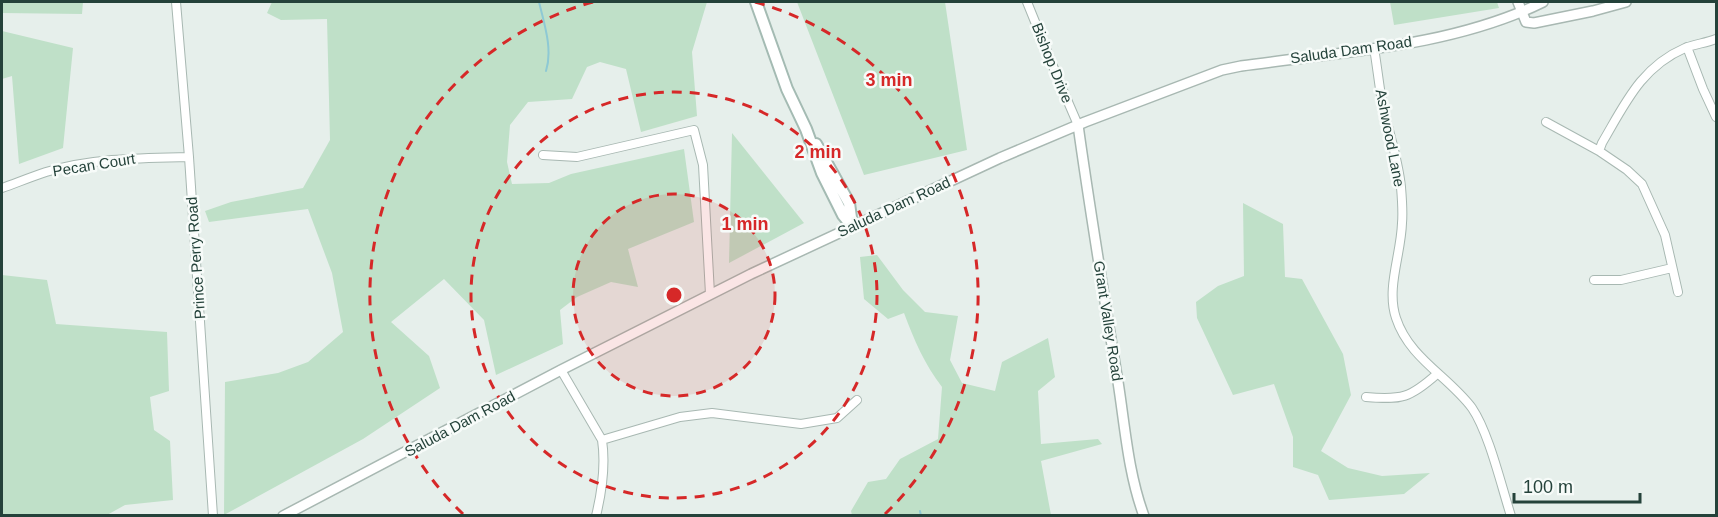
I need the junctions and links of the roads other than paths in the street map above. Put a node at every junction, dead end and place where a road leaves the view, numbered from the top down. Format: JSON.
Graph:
{"nodes":[{"id":1,"x":176,"y":2,"type":"edge"},
{"id":2,"x":756,"y":2,"type":"edge"},
{"id":3,"x":1027,"y":2,"type":"edge"},
{"id":4,"x":1518,"y":2,"type":"edge"},
{"id":5,"x":1543,"y":2,"type":"edge"},
{"id":6,"x":1626,"y":2,"type":"edge"},
{"id":7,"x":1598,"y":5,"type":"edge"},
{"id":8,"x":1521,"y":12,"type":"junction"},
{"id":9,"x":1716,"y":39,"type":"edge"},
{"id":10,"x":1687,"y":47,"type":"junction"},
{"id":11,"x":1374,"y":48,"type":"junction"},
{"id":12,"x":1716,"y":117,"type":"edge"},
{"id":13,"x":1546,"y":122,"type":"dead end"},
{"id":14,"x":1078,"y":125,"type":"junction"},
{"id":15,"x":1599,"y":151,"type":"junction"},
{"id":16,"x":543,"y":155,"type":"dead end"},
{"id":17,"x":189,"y":157,"type":"junction"},
{"id":18,"x":2,"y":188,"type":"edge"},
{"id":19,"x":852,"y":226,"type":"junction"},
{"id":20,"x":1672,"y":268,"type":"junction"},
{"id":21,"x":1594,"y":280,"type":"dead end"},
{"id":22,"x":1678,"y":291,"type":"dead end"},
{"id":23,"x":710,"y":294,"type":"junction"},
{"id":24,"x":561,"y":370,"type":"junction"},
{"id":25,"x":1437,"y":374,"type":"junction"},
{"id":26,"x":1366,"y":397,"type":"dead end"},
{"id":27,"x":857,"y":400,"type":"dead end"},
{"id":28,"x":602,"y":440,"type":"junction"},
{"id":29,"x":213,"y":516,"type":"edge"},
{"id":30,"x":283,"y":516,"type":"edge"},
{"id":31,"x":596,"y":516,"type":"edge"},
{"id":32,"x":1144,"y":516,"type":"edge"},
{"id":33,"x":1511,"y":516,"type":"edge"}],
"edges":[{"from":1,"to":17,"type":"street","name":"Prince Perry Road"},
{"from":2,"to":19,"type":"main road"},
{"from":3,"to":14,"type":"street","name":"Bishop Drive"},
{"from":4,"to":8,"type":"street"},
{"from":5,"to":8,"type":"street","name":"Saluda Dam Road"},
{"from":6,"to":7,"type":"street"},
{"from":7,"to":8,"type":"street"},
{"from":8,"to":11,"type":"street","name":"Saluda Dam Road"},
{"from":9,"to":10,"type":"street"},
{"from":10,"to":12,"type":"street"},
{"from":10,"to":15,"type":"street"},
{"from":11,"to":14,"type":"street","name":"Saluda Dam Road"},
{"from":11,"to":25,"type":"street","name":"Ashwood Lane"},
{"from":13,"to":15,"type":"street"},
{"from":14,"to":19,"type":"street","name":"Saluda Dam Road"},
{"from":14,"to":32,"type":"street","name":"Grant Valley Road"},
{"from":15,"to":20,"type":"street"},
{"from":16,"to":23,"type":"street"},
{"from":17,"to":18,"type":"street","name":"Pecan Court"},
{"from":17,"to":29,"type":"street","name":"Prince Perry Road"},
{"from":19,"to":23,"type":"street","name":"Saluda Dam Road"},
{"from":20,"to":21,"type":"street"},
{"from":20,"to":22,"type":"street"},
{"from":23,"to":24,"type":"street","name":"Saluda Dam Road"},
{"from":24,"to":28,"type":"street"},
{"from":24,"to":30,"type":"street","name":"Saluda Dam Road"},
{"from":25,"to":26,"type":"street"},
{"from":25,"to":33,"type":"street","name":"Ashwood Lane"},
{"from":27,"to":28,"type":"street"},
{"from":28,"to":31,"type":"street"}]}
